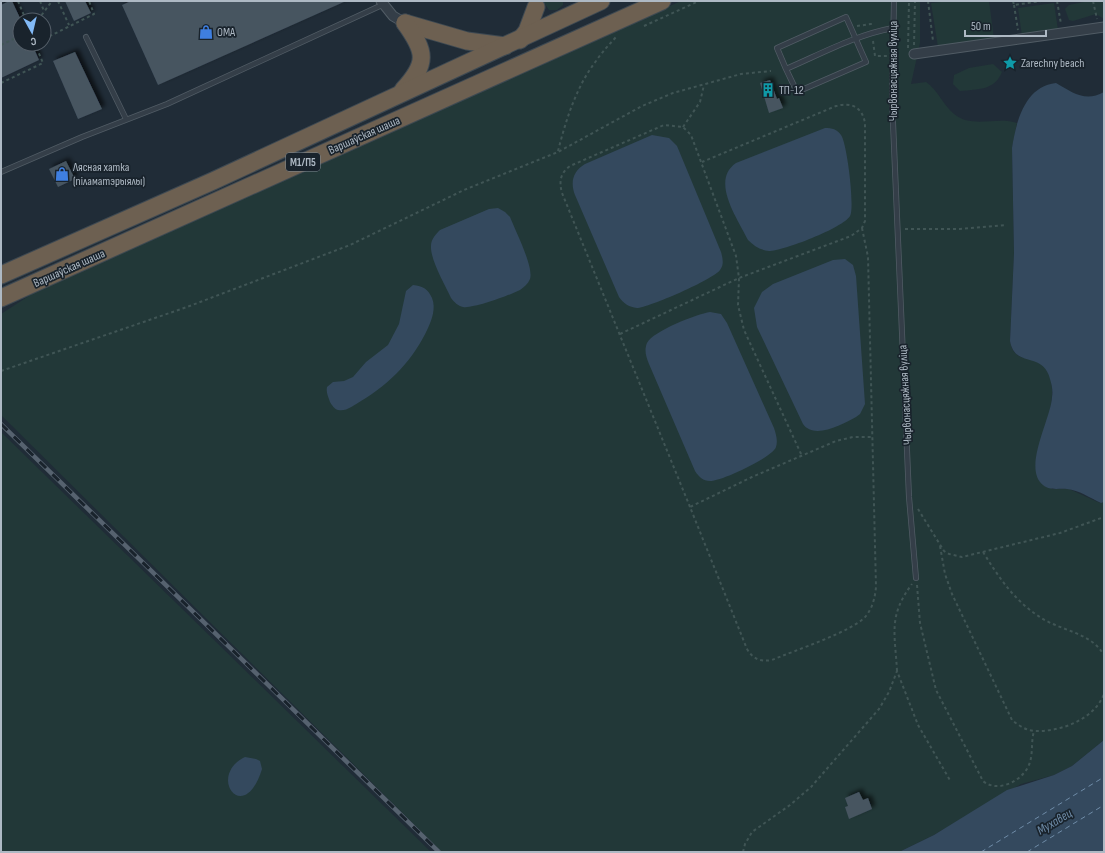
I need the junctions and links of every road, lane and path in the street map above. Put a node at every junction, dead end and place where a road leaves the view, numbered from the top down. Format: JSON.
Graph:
{"nodes":[{"id":1,"x":18,"y":1,"type":"edge"},
{"id":2,"x":40,"y":1,"type":"edge"},
{"id":3,"x":52,"y":1,"type":"edge"},
{"id":4,"x":58,"y":1,"type":"edge"},
{"id":5,"x":89,"y":1,"type":"edge"},
{"id":6,"x":601,"y":1,"type":"edge"},
{"id":7,"x":662,"y":1,"type":"edge"},
{"id":8,"x":894,"y":1,"type":"edge"},
{"id":9,"x":909,"y":1,"type":"edge"},
{"id":10,"x":915,"y":1,"type":"edge"},
{"id":11,"x":928,"y":1,"type":"edge"},
{"id":12,"x":1013,"y":1,"type":"edge"},
{"id":13,"x":1042,"y":1,"type":"edge"},
{"id":14,"x":1057,"y":1,"type":"edge"},
{"id":15,"x":1093,"y":1,"type":"edge"},
{"id":16,"x":382,"y":3,"type":"edge"},
{"id":17,"x":535,"y":4,"type":"edge"},
{"id":18,"x":1014,"y":5,"type":"junction"},
{"id":19,"x":45,"y":11,"type":"joint"},
{"id":20,"x":23,"y":12,"type":"edge"},
{"id":21,"x":405,"y":23,"type":"junction"},
{"id":22,"x":69,"y":26,"type":"junction"},
{"id":23,"x":850,"y":27,"type":"junction"},
{"id":24,"x":893,"y":28,"type":"junction"},
{"id":25,"x":1101,"y":28,"type":"edge"},
{"id":26,"x":872,"y":32,"type":"junction"},
{"id":27,"x":1063,"y":34,"type":"junction"},
{"id":28,"x":52,"y":35,"type":"edge"},
{"id":29,"x":617,"y":36,"type":"dead end"},
{"id":30,"x":86,"y":37,"type":"dead end"},
{"id":31,"x":855,"y":38,"type":"junction"},
{"id":32,"x":12,"y":39,"type":"edge"},
{"id":33,"x":1020,"y":40,"type":"junction"},
{"id":34,"x":512,"y":43,"type":"junction"},
{"id":35,"x":1,"y":44,"type":"edge"},
{"id":36,"x":38,"y":52,"type":"edge"},
{"id":37,"x":934,"y":52,"type":"junction"},
{"id":38,"x":911,"y":54,"type":"junction"},
{"id":39,"x":893,"y":56,"type":"junction"},
{"id":40,"x":786,"y":69,"type":"junction"},
{"id":41,"x":771,"y":71,"type":"dead end"},
{"id":42,"x":1,"y":83,"type":"edge"},
{"id":43,"x":704,"y":84,"type":"junction"},
{"id":44,"x":398,"y":95,"type":"junction"},
{"id":45,"x":126,"y":119,"type":"junction"},
{"id":46,"x":683,"y":127,"type":"junction"},
{"id":47,"x":558,"y":152,"type":"junction"},
{"id":48,"x":702,"y":162,"type":"junction"},
{"id":49,"x":1,"y":172,"type":"edge"},
{"id":50,"x":1006,"y":225,"type":"dead end"},
{"id":51,"x":862,"y":228,"type":"junction"},
{"id":52,"x":898,"y":228,"type":"junction"},
{"id":53,"x":1,"y":275,"type":"edge"},
{"id":54,"x":739,"y":278,"type":"junction"},
{"id":55,"x":1,"y":298,"type":"edge"},
{"id":56,"x":620,"y":334,"type":"junction"},
{"id":57,"x":1,"y":371,"type":"edge"},
{"id":58,"x":872,"y":437,"type":"junction"},
{"id":59,"x":802,"y":456,"type":"junction"},
{"id":60,"x":910,"y":497,"type":"junction"},
{"id":61,"x":690,"y":507,"type":"junction"},
{"id":62,"x":1104,"y":517,"type":"edge"},
{"id":63,"x":940,"y":546,"type":"junction"},
{"id":64,"x":984,"y":552,"type":"junction"},
{"id":65,"x":916,"y":578,"type":"junction"},
{"id":66,"x":1104,"y":655,"type":"edge"},
{"id":67,"x":897,"y":671,"type":"junction"},
{"id":68,"x":1104,"y":694,"type":"edge"},
{"id":69,"x":1034,"y":731,"type":"junction"},
{"id":70,"x":951,"y":782,"type":"dead end"},
{"id":71,"x":743,"y":852,"type":"edge"}],
"edges":[{"from":1,"to":20,"type":"path"},
{"from":2,"to":19,"type":"path"},
{"from":3,"to":19,"type":"path"},
{"from":4,"to":22,"type":"path"},
{"from":5,"to":22,"type":"path"},
{"from":6,"to":34,"type":"highway","name":"Варшаўская шаша","number":"М1/П5"},
{"from":7,"to":55,"type":"highway","name":"Варшаўская шаша","number":"М1/П5"},
{"from":8,"to":24,"type":"lane","name":"Чырвонасцяжная вуліца"},
{"from":9,"to":38,"type":"path"},
{"from":10,"to":38,"type":"path"},
{"from":11,"to":37,"type":"path"},
{"from":12,"to":18,"type":"path"},
{"from":13,"to":18,"type":"path"},
{"from":14,"to":27,"type":"path"},
{"from":15,"to":25,"type":"path"},
{"from":16,"to":21,"type":"street"},
{"from":16,"to":45,"type":"lane"},
{"from":17,"to":34,"type":"highway"},
{"from":18,"to":33,"type":"path"},
{"from":21,"to":34,"type":"highway"},
{"from":21,"to":44,"type":"highway"},
{"from":22,"to":28,"type":"path"},
{"from":23,"to":26,"type":"path"},
{"from":23,"to":31,"type":"lane"},
{"from":23,"to":40,"type":"lane"},
{"from":24,"to":26,"type":"lane"},
{"from":24,"to":39,"type":"lane","name":"Чырвонасцяжная вуліца"},
{"from":25,"to":27,"type":"street"},
{"from":26,"to":31,"type":"lane"},
{"from":26,"to":39,"type":"path"},
{"from":27,"to":33,"type":"street"},
{"from":29,"to":47,"type":"path"},
{"from":30,"to":45,"type":"lane"},
{"from":31,"to":40,"type":"lane"},
{"from":31,"to":40,"type":"lane"},
{"from":32,"to":35,"type":"path"},
{"from":33,"to":37,"type":"street"},
{"from":34,"to":44,"type":"highway","name":"Варшаўская шаша","number":"М1/П5"},
{"from":36,"to":42,"type":"path"},
{"from":37,"to":38,"type":"street"},
{"from":39,"to":52,"type":"lane","name":"Чырвонасцяжная вуліца"},
{"from":41,"to":43,"type":"path"},
{"from":43,"to":46,"type":"path"},
{"from":43,"to":47,"type":"path"},
{"from":44,"to":53,"type":"highway","name":"Варшаўская шаша","number":"М1/П5"},
{"from":45,"to":49,"type":"lane"},
{"from":46,"to":48,"type":"path"},
{"from":46,"to":56,"type":"path"},
{"from":47,"to":57,"type":"path"},
{"from":48,"to":51,"type":"path"},
{"from":48,"to":54,"type":"path"},
{"from":50,"to":52,"type":"path"},
{"from":51,"to":54,"type":"path"},
{"from":51,"to":58,"type":"path"},
{"from":52,"to":60,"type":"lane","name":"Чырвонасцяжная вуліца"},
{"from":54,"to":56,"type":"path"},
{"from":54,"to":59,"type":"path"},
{"from":56,"to":61,"type":"path"},
{"from":58,"to":59,"type":"path"},
{"from":58,"to":61,"type":"path"},
{"from":59,"to":61,"type":"path"},
{"from":60,"to":63,"type":"path"},
{"from":60,"to":65,"type":"lane","name":"Чырвонасцяжная вуліца"},
{"from":62,"to":64,"type":"path"},
{"from":63,"to":64,"type":"path"},
{"from":63,"to":69,"type":"path"},
{"from":64,"to":66,"type":"path"},
{"from":65,"to":67,"type":"path"},
{"from":65,"to":69,"type":"path"},
{"from":67,"to":70,"type":"path"},
{"from":67,"to":71,"type":"path"},
{"from":68,"to":69,"type":"path"}]}
